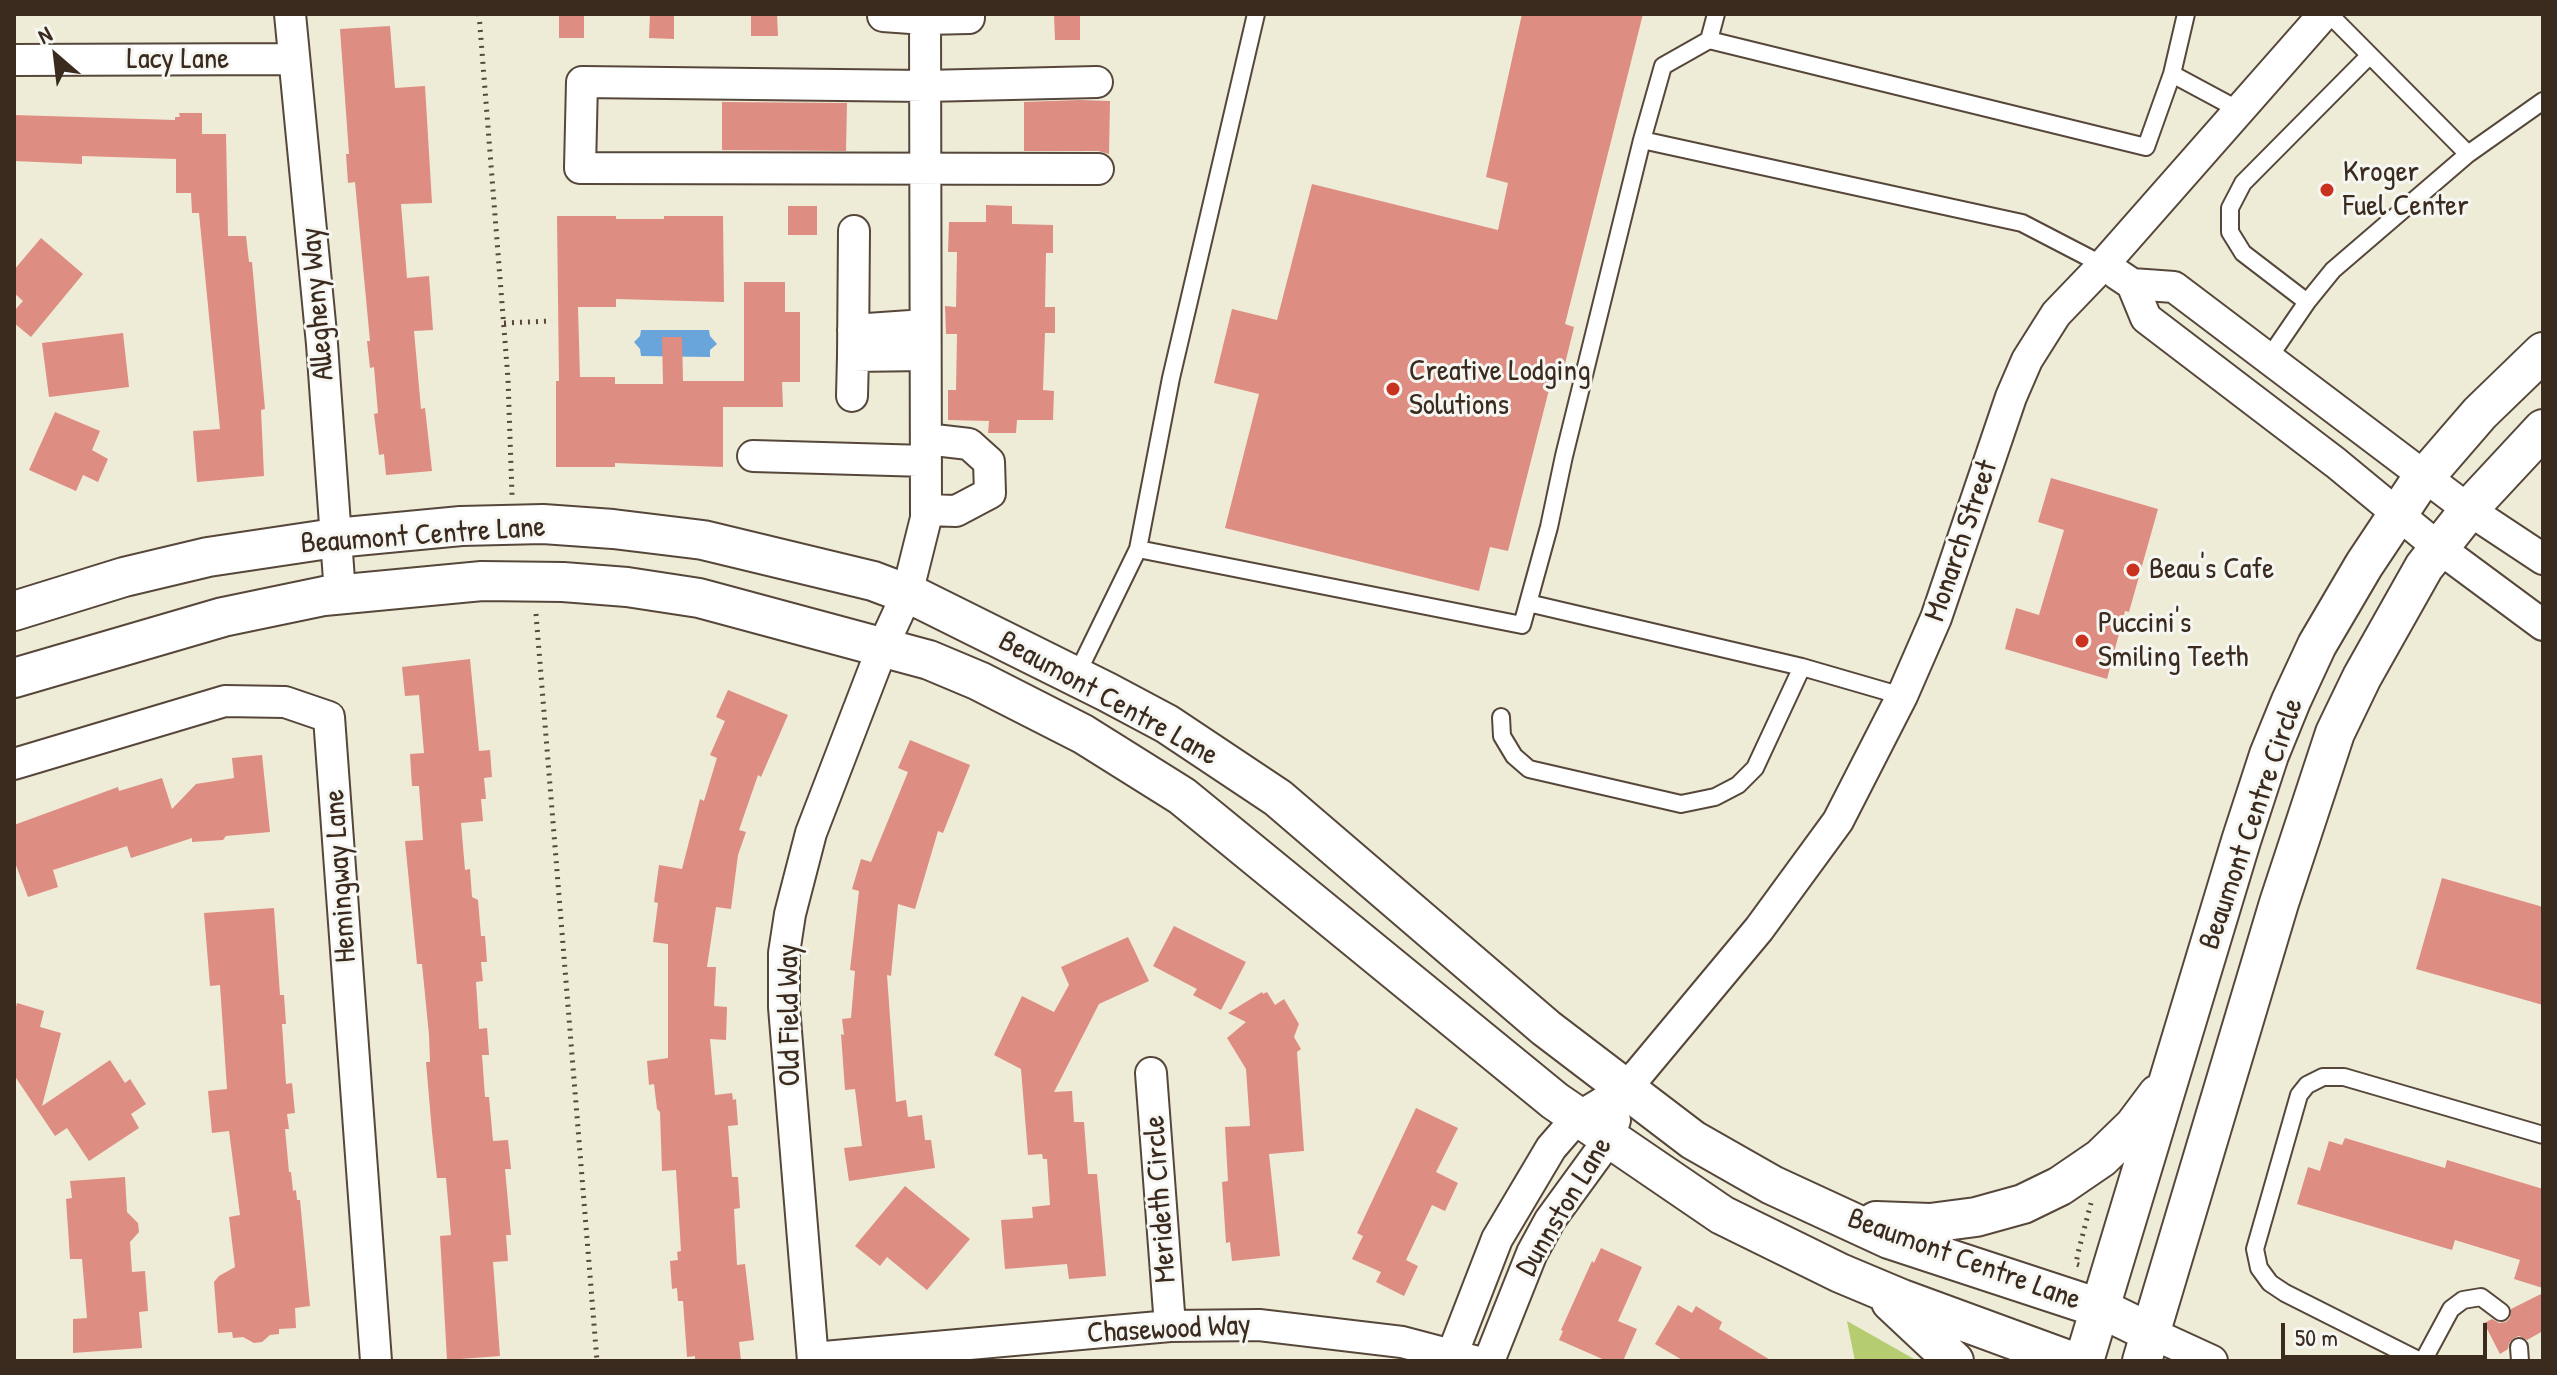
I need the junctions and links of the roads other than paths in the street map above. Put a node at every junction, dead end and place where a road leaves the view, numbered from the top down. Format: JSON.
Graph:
{"nodes":[{"id":1,"x":290,"y":14,"type":"edge"},
{"id":2,"x":883,"y":14,"type":"edge"},
{"id":3,"x":969,"y":14,"type":"edge"},
{"id":4,"x":1256,"y":14,"type":"edge"},
{"id":5,"x":1716,"y":14,"type":"edge"},
{"id":6,"x":2186,"y":14,"type":"edge"},
{"id":7,"x":2326,"y":14,"type":"edge"},
{"id":8,"x":925,"y":16,"type":"edge"},
{"id":9,"x":1709,"y":40,"type":"junction"},
{"id":10,"x":2369,"y":56,"type":"junction"},
{"id":11,"x":294,"y":59,"type":"junction"},
{"id":12,"x":14,"y":60,"type":"edge"},
{"id":13,"x":2172,"y":74,"type":"junction"},
{"id":14,"x":1097,"y":82,"type":"dead end"},
{"id":15,"x":925,"y":86,"type":"junction"},
{"id":16,"x":2543,"y":101,"type":"edge"},
{"id":17,"x":2239,"y":110,"type":"junction"},
{"id":18,"x":1642,"y":140,"type":"junction"},
{"id":19,"x":2468,"y":154,"type":"junction"},
{"id":20,"x":925,"y":167,"type":"junction"},
{"id":21,"x":1098,"y":169,"type":"dead end"},
{"id":22,"x":854,"y":231,"type":"dead end"},
{"id":23,"x":2103,"y":265,"type":"junction"},
{"id":24,"x":2132,"y":284,"type":"junction"},
{"id":25,"x":2307,"y":302,"type":"junction"},
{"id":26,"x":925,"y":340,"type":"junction"},
{"id":27,"x":853,"y":343,"type":"junction"},
{"id":28,"x":2543,"y":352,"type":"edge"},
{"id":29,"x":2268,"y":359,"type":"junction"},
{"id":30,"x":852,"y":396,"type":"dead end"},
{"id":31,"x":2543,"y":429,"type":"edge"},
{"id":32,"x":926,"y":450,"type":"junction"},
{"id":33,"x":753,"y":456,"type":"dead end"},
{"id":34,"x":2425,"y":476,"type":"junction"},
{"id":35,"x":926,"y":510,"type":"junction"},
{"id":36,"x":2469,"y":510,"type":"junction"},
{"id":37,"x":2398,"y":514,"type":"junction"},
{"id":38,"x":335,"y":538,"type":"junction"},
{"id":39,"x":2439,"y":548,"type":"junction"},
{"id":40,"x":1138,"y":549,"type":"junction"},
{"id":41,"x":2543,"y":559,"type":"edge"},
{"id":42,"x":340,"y":594,"type":"junction"},
{"id":43,"x":907,"y":594,"type":"junction"},
{"id":44,"x":1528,"y":603,"type":"junction"},
{"id":45,"x":14,"y":611,"type":"edge"},
{"id":46,"x":2543,"y":625,"type":"edge"},
{"id":47,"x":883,"y":646,"type":"junction"},
{"id":48,"x":1802,"y":667,"type":"junction"},
{"id":49,"x":1076,"y":676,"type":"junction"},
{"id":50,"x":14,"y":678,"type":"edge"},
{"id":51,"x":1902,"y":696,"type":"junction"},
{"id":52,"x":1501,"y":717,"type":"dead end"},
{"id":53,"x":14,"y":764,"type":"edge"},
{"id":54,"x":1151,"y":1073,"type":"dead end"},
{"id":55,"x":2170,"y":1079,"type":"junction"},
{"id":56,"x":1625,"y":1089,"type":"junction"},
{"id":57,"x":1577,"y":1118,"type":"junction"},
{"id":58,"x":2543,"y":1135,"type":"edge"},
{"id":59,"x":1609,"y":1139,"type":"junction"},
{"id":60,"x":1849,"y":1220,"type":"junction"},
{"id":61,"x":1878,"y":1289,"type":"junction"},
{"id":62,"x":2102,"y":1309,"type":"junction"},
{"id":63,"x":2501,"y":1312,"type":"dead end"},
{"id":64,"x":1170,"y":1326,"type":"junction"},
{"id":65,"x":2146,"y":1347,"type":"edge"},
{"id":66,"x":1463,"y":1358,"type":"edge"},
{"id":67,"x":813,"y":1360,"type":"edge"},
{"id":68,"x":376,"y":1361,"type":"edge"},
{"id":69,"x":1489,"y":1361,"type":"edge"},
{"id":70,"x":1954,"y":1361,"type":"edge"},
{"id":71,"x":2071,"y":1361,"type":"edge"},
{"id":72,"x":2084,"y":1361,"type":"edge"},
{"id":73,"x":2212,"y":1361,"type":"edge"},
{"id":74,"x":2421,"y":1361,"type":"edge"}],
"edges":[{"from":1,"to":11,"type":"street","name":"Allegheny Way"},
{"from":2,"to":8,"type":"street"},
{"from":3,"to":8,"type":"street"},
{"from":4,"to":40,"type":"lane"},
{"from":5,"to":9,"type":"lane"},
{"from":6,"to":13,"type":"lane"},
{"from":7,"to":10,"type":"lane"},
{"from":7,"to":17,"type":"street","name":"Monarch Street"},
{"from":8,"to":15,"type":"street"},
{"from":9,"to":13,"type":"lane"},
{"from":9,"to":18,"type":"lane"},
{"from":10,"to":19,"type":"lane"},
{"from":10,"to":25,"type":"lane"},
{"from":11,"to":12,"type":"street","name":"Lacy Lane"},
{"from":11,"to":38,"type":"street","name":"Allegheny Way"},
{"from":13,"to":17,"type":"lane"},
{"from":14,"to":15,"type":"street"},
{"from":15,"to":20,"type":"street"},
{"from":15,"to":20,"type":"street"},
{"from":16,"to":19,"type":"lane"},
{"from":17,"to":23,"type":"street","name":"Monarch Street"},
{"from":18,"to":23,"type":"lane"},
{"from":18,"to":44,"type":"lane"},
{"from":19,"to":25,"type":"lane"},
{"from":20,"to":21,"type":"street"},
{"from":20,"to":26,"type":"street"},
{"from":22,"to":27,"type":"street"},
{"from":23,"to":24,"type":"street"},
{"from":23,"to":51,"type":"street","name":"Monarch Street"},
{"from":24,"to":29,"type":"street"},
{"from":24,"to":37,"type":"street"},
{"from":25,"to":29,"type":"lane"},
{"from":26,"to":27,"type":"street"},
{"from":26,"to":32,"type":"street"},
{"from":27,"to":30,"type":"street"},
{"from":28,"to":34,"type":"street","name":"Beaumont Centre Circle"},
{"from":29,"to":34,"type":"street"},
{"from":31,"to":36,"type":"street","name":"Beaumont Centre Circle"},
{"from":32,"to":33,"type":"street"},
{"from":32,"to":35,"type":"street"},
{"from":32,"to":35,"type":"street"},
{"from":34,"to":36,"type":"street"},
{"from":34,"to":37,"type":"street","name":"Beaumont Centre Circle"},
{"from":35,"to":43,"type":"street","name":"Old Field Way"},
{"from":36,"to":39,"type":"street","name":"Beaumont Centre Circle"},
{"from":36,"to":41,"type":"street"},
{"from":37,"to":39,"type":"street"},
{"from":37,"to":55,"type":"street","name":"Beaumont Centre Circle"},
{"from":38,"to":42,"type":"street","name":"Allegheny Way"},
{"from":38,"to":43,"type":"street","name":"Beaumont Centre Lane"},
{"from":38,"to":45,"type":"street","name":"Beaumont Centre Lane"},
{"from":39,"to":46,"type":"street"},
{"from":39,"to":65,"type":"street","name":"Beaumont Centre Circle"},
{"from":40,"to":44,"type":"lane"},
{"from":40,"to":49,"type":"lane"},
{"from":42,"to":47,"type":"street","name":"Beaumont Centre Lane"},
{"from":42,"to":50,"type":"street","name":"Beaumont Centre Lane"},
{"from":43,"to":47,"type":"street","name":"Old Field Way"},
{"from":43,"to":49,"type":"street","name":"Beaumont Centre Lane"},
{"from":44,"to":48,"type":"lane"},
{"from":47,"to":57,"type":"street","name":"Beaumont Centre Lane"},
{"from":47,"to":67,"type":"street","name":"Old Field Way"},
{"from":48,"to":51,"type":"lane"},
{"from":48,"to":52,"type":"lane"},
{"from":49,"to":56,"type":"street","name":"Beaumont Centre Lane"},
{"from":51,"to":56,"type":"street","name":"Monarch Street"},
{"from":53,"to":68,"type":"street","name":"Hemingway Lane"},
{"from":54,"to":64,"type":"street","name":"Merideth Circle"},
{"from":55,"to":60,"type":"street"},
{"from":55,"to":62,"type":"street","name":"Beaumont Centre Circle"},
{"from":56,"to":57,"type":"street","name":"Dunnston Lane"},
{"from":56,"to":59,"type":"street","name":"Dunnston Lane"},
{"from":56,"to":60,"type":"street","name":"Beaumont Centre Lane"},
{"from":57,"to":59,"type":"street","name":"Beaumont Centre Lane"},
{"from":57,"to":66,"type":"street","name":"Dunnston Lane"},
{"from":58,"to":74,"type":"lane"},
{"from":59,"to":61,"type":"street","name":"Beaumont Centre Lane"},
{"from":59,"to":69,"type":"street","name":"Dunnston Lane"},
{"from":60,"to":62,"type":"street","name":"Beaumont Centre Lane"},
{"from":61,"to":70,"type":"street"},
{"from":61,"to":71,"type":"street","name":"Beaumont Centre Lane"},
{"from":62,"to":65,"type":"street","name":"Beaumont Centre Lane"},
{"from":62,"to":72,"type":"street","name":"Beaumont Centre Circle"},
{"from":63,"to":74,"type":"lane"},
{"from":64,"to":66,"type":"street","name":"Chasewood Way"},
{"from":64,"to":67,"type":"street","name":"Chasewood Way"},
{"from":65,"to":73,"type":"street"}]}
